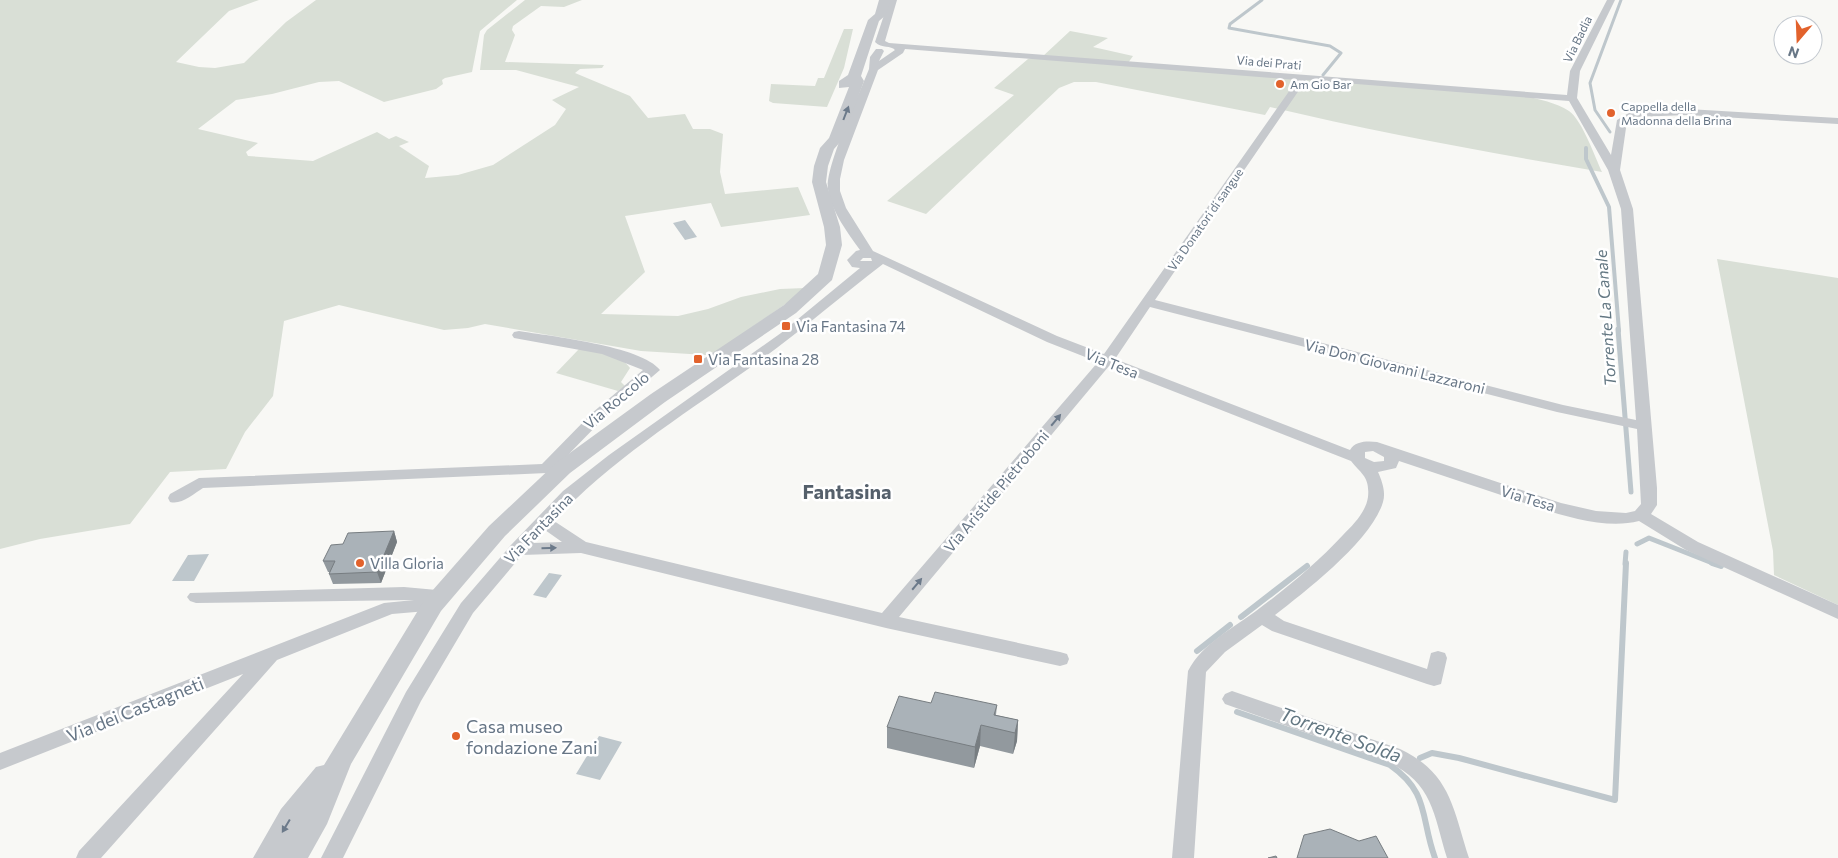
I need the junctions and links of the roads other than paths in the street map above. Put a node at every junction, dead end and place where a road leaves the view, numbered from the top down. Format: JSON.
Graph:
{"nodes":[{"id":1,"x":873,"y":0,"type":"edge"},
{"id":2,"x":885,"y":0,"type":"edge"},
{"id":3,"x":893,"y":0,"type":"edge"},
{"id":4,"x":1611,"y":0,"type":"edge"},
{"id":5,"x":874,"y":20,"type":"junction"},
{"id":6,"x":864,"y":48,"type":"junction"},
{"id":7,"x":882,"y":48,"type":"junction"},
{"id":8,"x":897,"y":49,"type":"junction"},
{"id":9,"x":874,"y":69,"type":"junction"},
{"id":10,"x":1303,"y":78,"type":"junction"},
{"id":11,"x":1572,"y":98,"type":"junction"},
{"id":12,"x":1838,"y":121,"type":"edge"},
{"id":13,"x":1614,"y":170,"type":"junction"},
{"id":14,"x":854,"y":233,"type":"junction"},
{"id":15,"x":854,"y":260,"type":"junction"},
{"id":16,"x":873,"y":260,"type":"junction"},
{"id":17,"x":846,"y":288,"type":"junction"},
{"id":18,"x":1148,"y":302,"type":"junction"},
{"id":19,"x":519,"y":335,"type":"dead end"},
{"id":20,"x":1106,"y":361,"type":"junction"},
{"id":21,"x":1641,"y":425,"type":"junction"},
{"id":22,"x":1375,"y":462,"type":"junction"},
{"id":23,"x":555,"y":468,"type":"junction"},
{"id":24,"x":176,"y":498,"type":"dead end"},
{"id":25,"x":1641,"y":514,"type":"junction"},
{"id":26,"x":544,"y":520,"type":"junction"},
{"id":27,"x":581,"y":547,"type":"junction"},
{"id":28,"x":517,"y":549,"type":"junction"},
{"id":29,"x":196,"y":597,"type":"dead end"},
{"id":30,"x":437,"y":600,"type":"junction"},
{"id":31,"x":1838,"y":612,"type":"edge"},
{"id":32,"x":1262,"y":616,"type":"junction"},
{"id":33,"x":886,"y":621,"type":"junction"},
{"id":34,"x":271,"y":656,"type":"junction"},
{"id":35,"x":1438,"y":658,"type":"dead end"},
{"id":36,"x":1060,"y":659,"type":"dead end"},
{"id":37,"x":1232,"y":699,"type":"dead end"},
{"id":38,"x":338,"y":760,"type":"junction"},
{"id":39,"x":0,"y":762,"type":"edge"},
{"id":40,"x":88,"y":858,"type":"edge"},
{"id":41,"x":267,"y":858,"type":"edge"},
{"id":42,"x":293,"y":858,"type":"edge"},
{"id":43,"x":332,"y":858,"type":"edge"},
{"id":44,"x":1183,"y":858,"type":"edge"},
{"id":45,"x":1458,"y":858,"type":"edge"}],
"edges":[{"from":1,"to":5,"type":"street"},
{"from":2,"to":5,"type":"street"},
{"from":3,"to":7,"type":"street"},
{"from":4,"to":11,"type":"street","name":"Via Badia"},
{"from":5,"to":6,"type":"street"},
{"from":6,"to":7,"type":"street","name":"Via dei Prati"},
{"from":6,"to":23,"type":"street","name":"Via Fantasina"},
{"from":7,"to":8,"type":"street","name":"Via dei Prati"},
{"from":7,"to":9,"type":"street"},
{"from":8,"to":9,"type":"street"},
{"from":8,"to":10,"type":"street","name":"Via dei Prati"},
{"from":9,"to":14,"type":"street"},
{"from":10,"to":11,"type":"street","name":"Via dei Prati"},
{"from":10,"to":18,"type":"street","name":"Via Donatori di sangue"},
{"from":11,"to":13,"type":"street"},
{"from":12,"to":13,"type":"street"},
{"from":13,"to":21,"type":"street"},
{"from":14,"to":15,"type":"street"},
{"from":14,"to":16,"type":"street"},
{"from":15,"to":16,"type":"street","name":"Via Tesa"},
{"from":15,"to":17,"type":"street"},
{"from":16,"to":17,"type":"street","name":"Via Fantasina"},
{"from":16,"to":20,"type":"street","name":"Via Tesa"},
{"from":17,"to":26,"type":"street","name":"Via Fantasina"},
{"from":18,"to":20,"type":"street","name":"Via Donatori di sangue"},
{"from":18,"to":21,"type":"street","name":"Via Don Giovanni Lazzaroni"},
{"from":19,"to":23,"type":"street","name":"Via Roccolo"},
{"from":20,"to":22,"type":"street","name":"Via Tesa"},
{"from":33,"to":20,"type":"street","name":"Via Aristide Pietroboni","one_way":true},
{"from":21,"to":25,"type":"street"},
{"from":22,"to":25,"type":"street","name":"Via Tesa"},
{"from":22,"to":32,"type":"street"},
{"from":23,"to":24,"type":"street"},
{"from":23,"to":30,"type":"street","name":"Via Fantasina"},
{"from":25,"to":31,"type":"street"},
{"from":26,"to":27,"type":"street"},
{"from":26,"to":28,"type":"street","name":"Via Fantasina"},
{"from":28,"to":27,"type":"street","one_way":true},
{"from":27,"to":33,"type":"street"},
{"from":28,"to":43,"type":"street","name":"Via Fantasina"},
{"from":29,"to":30,"type":"street"},
{"from":30,"to":34,"type":"street","name":"Via dei Castagneti"},
{"from":30,"to":38,"type":"street","name":"Via Fantasina"},
{"from":32,"to":35,"type":"street"},
{"from":32,"to":44,"type":"street"},
{"from":33,"to":36,"type":"street"},
{"from":34,"to":39,"type":"street","name":"Via dei Castagneti"},
{"from":34,"to":40,"type":"street","name":"Via dei Castagneti"},
{"from":37,"to":45,"type":"street"},
{"from":38,"to":41,"type":"street","name":"Via Fantasina","one_way":true},
{"from":38,"to":42,"type":"street","name":"Via Fantasina"}]}
